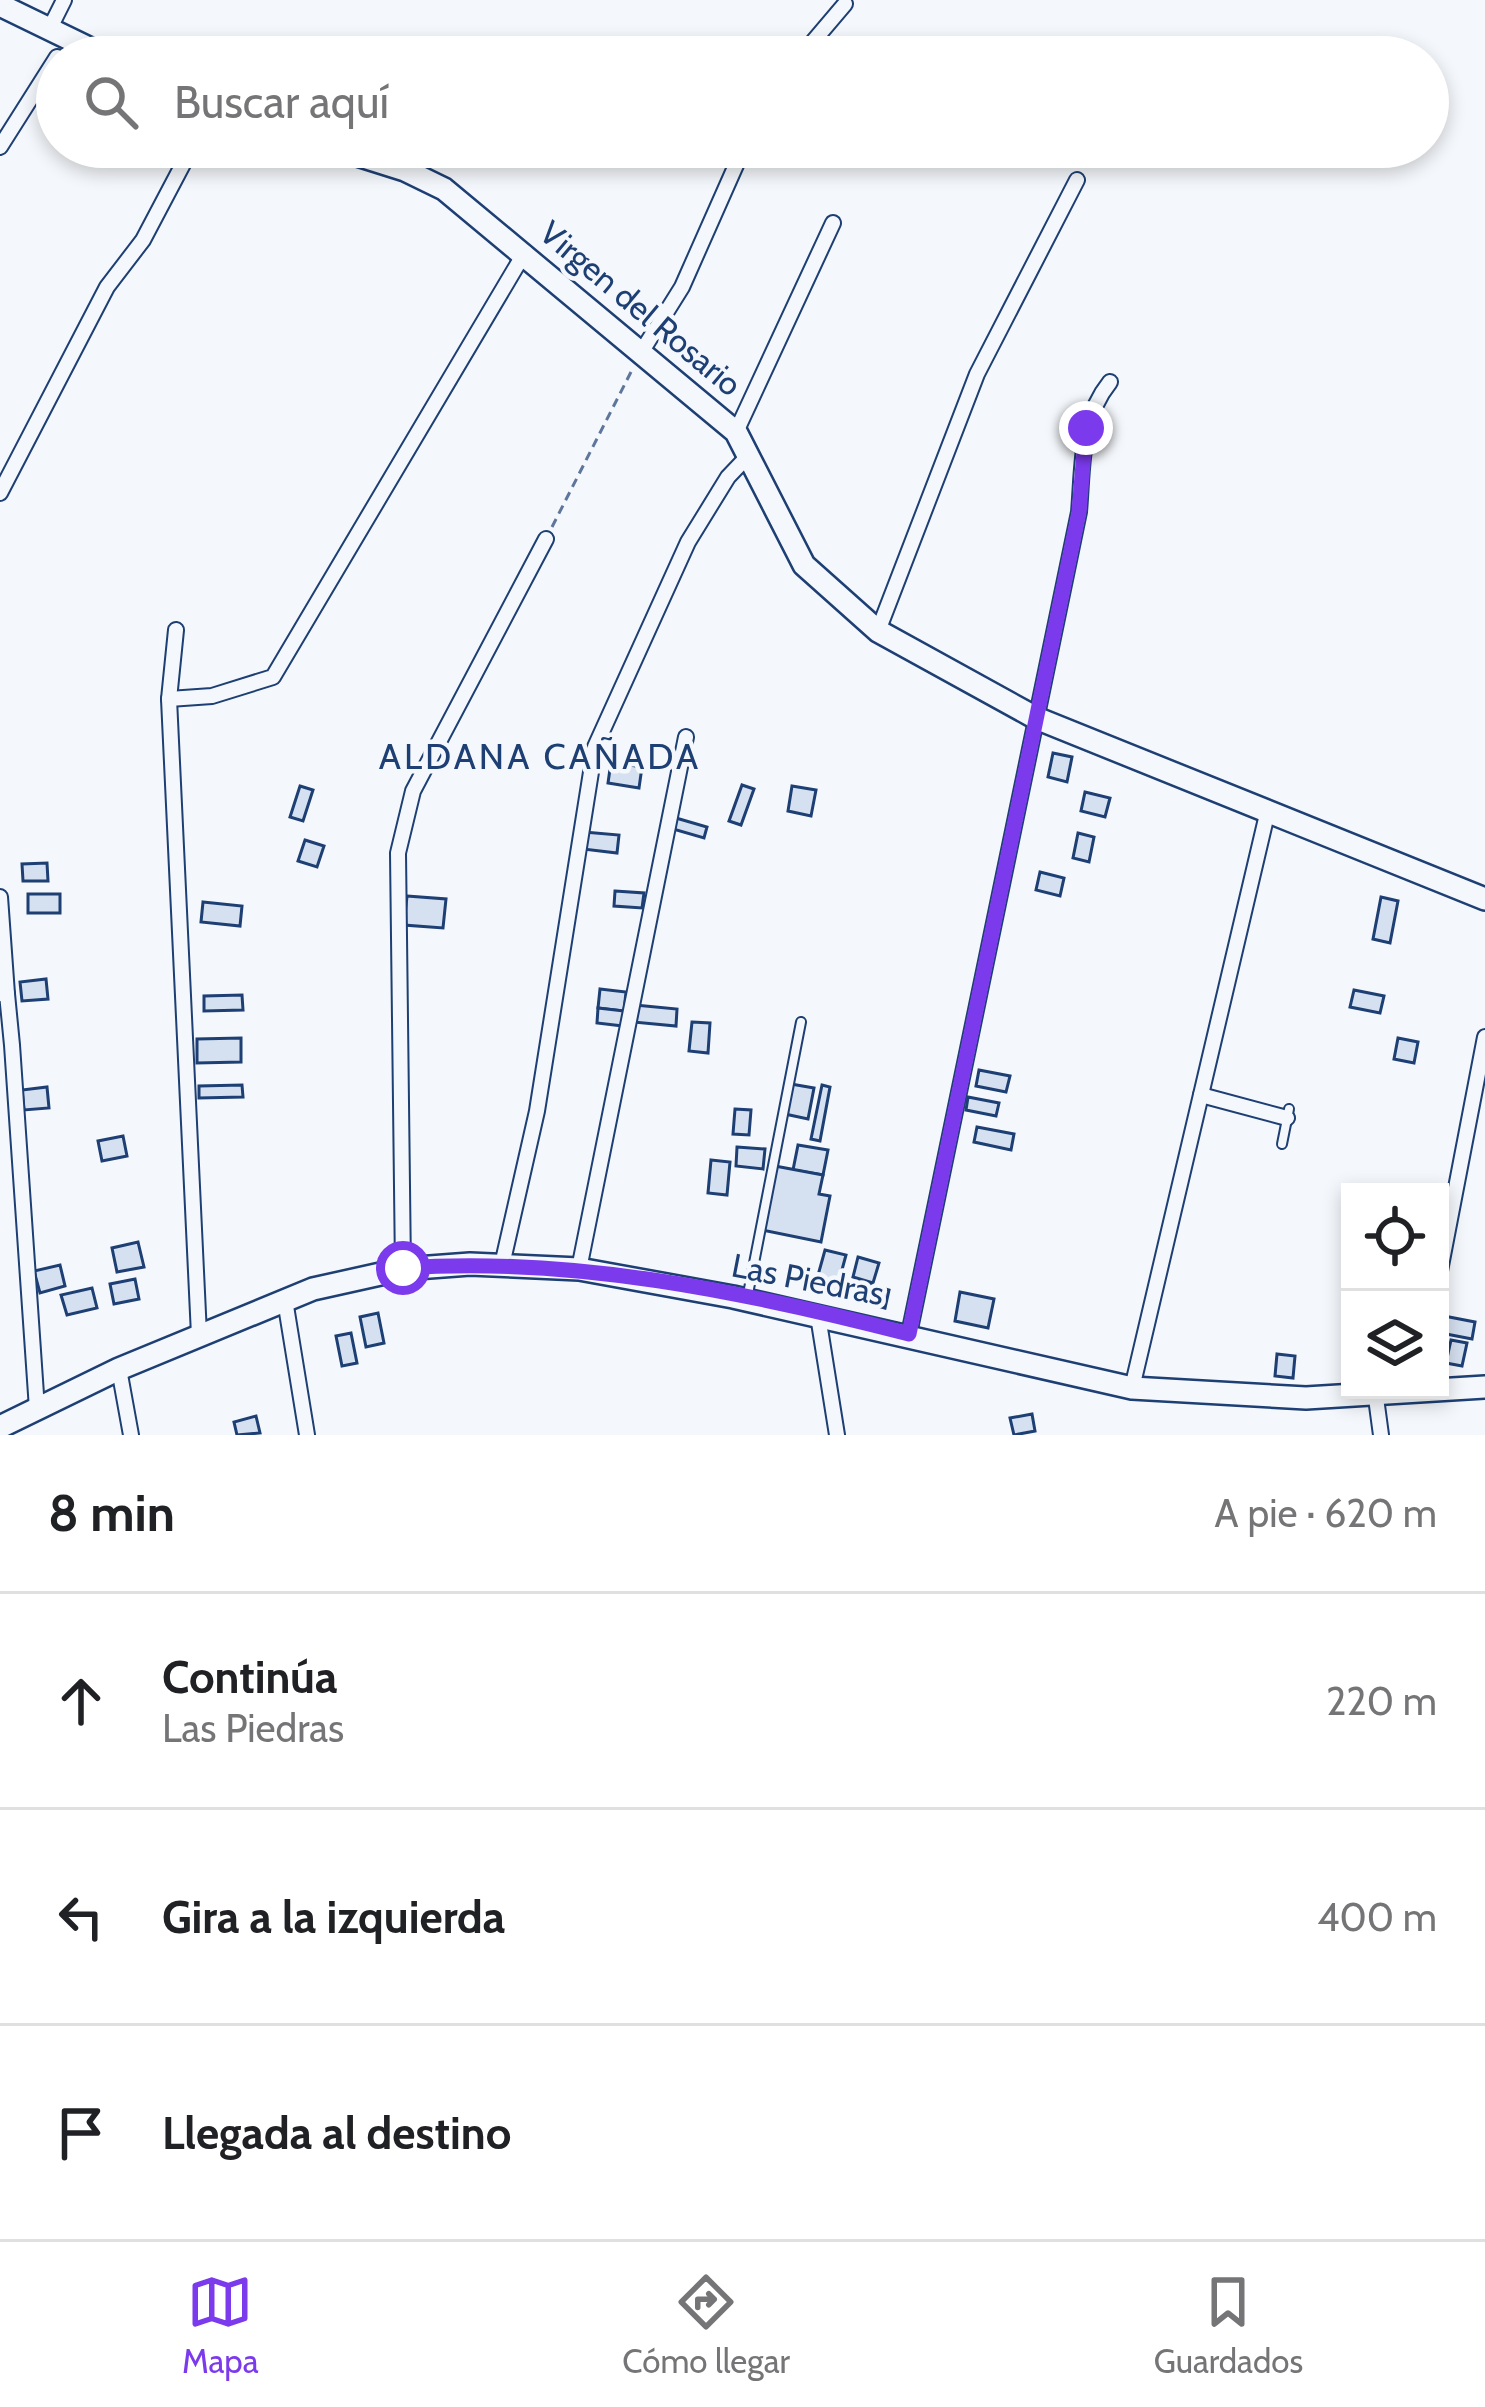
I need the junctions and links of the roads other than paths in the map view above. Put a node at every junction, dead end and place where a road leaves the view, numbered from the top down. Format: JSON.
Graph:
{"nodes":[{"id":1,"x":64,"y":0,"type":"edge"},
{"id":2,"x":845,"y":4,"type":"dead end"},
{"id":3,"x":0,"y":5,"type":"edge"},
{"id":4,"x":45,"y":36,"type":"edge"},
{"id":5,"x":59,"y":36,"type":"edge"},
{"id":6,"x":818,"y":36,"type":"edge"},
{"id":7,"x":36,"y":84,"type":"edge"},
{"id":8,"x":0,"y":147,"type":"edge"},
{"id":9,"x":181,"y":168,"type":"edge"},
{"id":10,"x":399,"y":168,"type":"edge"},
{"id":11,"x":735,"y":168,"type":"edge"},
{"id":12,"x":1077,"y":180,"type":"dead end"},
{"id":13,"x":833,"y":223,"type":"dead end"},
{"id":14,"x":525,"y":252,"type":"junction"},
{"id":15,"x":642,"y":351,"type":"junction"},
{"id":16,"x":1110,"y":382,"type":"dead end"},
{"id":17,"x":736,"y":432,"type":"junction"},
{"id":18,"x":749,"y":455,"type":"junction"},
{"id":19,"x":0,"y":493,"type":"edge"},
{"id":20,"x":546,"y":539,"type":"road end"},
{"id":21,"x":176,"y":630,"type":"dead end"},
{"id":22,"x":878,"y":631,"type":"junction"},
{"id":23,"x":169,"y":699,"type":"junction"},
{"id":24,"x":1036,"y":718,"type":"junction"},
{"id":25,"x":686,"y":737,"type":"dead end"},
{"id":26,"x":1268,"y":809,"type":"junction"},
{"id":27,"x":0,"y":897,"type":"edge"},
{"id":28,"x":1485,"y":899,"type":"edge"},
{"id":29,"x":3,"y":994,"type":"edge"},
{"id":30,"x":801,"y":1022,"type":"dead end"},
{"id":31,"x":1485,"y":1037,"type":"edge"},
{"id":32,"x":1201,"y":1095,"type":"junction"},
{"id":33,"x":1288,"y":1113,"type":"joint"},
{"id":34,"x":1282,"y":1144,"type":"dead end"},
{"id":35,"x":1449,"y":1224,"type":"edge"},
{"id":36,"x":502,"y":1265,"type":"junction"},
{"id":37,"x":403,"y":1268,"type":"junction"},
{"id":38,"x":579,"y":1269,"type":"junction"},
{"id":39,"x":285,"y":1300,"type":"junction"},
{"id":40,"x":747,"y":1300,"type":"junction"},
{"id":41,"x":818,"y":1316,"type":"junction"},
{"id":42,"x":909,"y":1334,"type":"junction"},
{"id":43,"x":199,"y":1335,"type":"junction"},
{"id":44,"x":119,"y":1369,"type":"junction"},
{"id":45,"x":1485,"y":1387,"type":"edge"},
{"id":46,"x":1132,"y":1388,"type":"junction"},
{"id":47,"x":1449,"y":1390,"type":"edge"},
{"id":48,"x":1341,"y":1398,"type":"edge"},
{"id":49,"x":1376,"y":1399,"type":"edge"},
{"id":50,"x":37,"y":1409,"type":"junction"},
{"id":51,"x":0,"y":1427,"type":"edge"},
{"id":52,"x":131,"y":1435,"type":"edge"},
{"id":53,"x":307,"y":1435,"type":"edge"},
{"id":54,"x":837,"y":1435,"type":"edge"},
{"id":55,"x":1381,"y":1435,"type":"edge"}],
"edges":[{"from":1,"to":5,"type":"street"},
{"from":2,"to":6,"type":"street"},
{"from":3,"to":4,"type":"street"},
{"from":7,"to":8,"type":"street"},
{"from":9,"to":19,"type":"street"},
{"from":10,"to":14,"type":"street","name":"Virgen del Rosario"},
{"from":11,"to":15,"type":"street"},
{"from":12,"to":22,"type":"street"},
{"from":13,"to":17,"type":"street"},
{"from":14,"to":15,"type":"street","name":"Virgen del Rosario"},
{"from":14,"to":23,"type":"street"},
{"from":15,"to":17,"type":"street","name":"Virgen del Rosario"},
{"from":16,"to":24,"type":"street"},
{"from":17,"to":18,"type":"street","name":"Virgen del Rosario"},
{"from":18,"to":22,"type":"street","name":"Virgen del Rosario"},
{"from":18,"to":36,"type":"street"},
{"from":20,"to":37,"type":"street"},
{"from":21,"to":23,"type":"street"},
{"from":22,"to":24,"type":"street","name":"Virgen del Rosario"},
{"from":23,"to":43,"type":"street"},
{"from":24,"to":26,"type":"street","name":"Virgen del Rosario"},
{"from":24,"to":42,"type":"street"},
{"from":25,"to":38,"type":"street"},
{"from":26,"to":28,"type":"street","name":"Virgen del Rosario"},
{"from":26,"to":32,"type":"street"},
{"from":27,"to":29,"type":"street"},
{"from":29,"to":50,"type":"street"},
{"from":30,"to":40,"type":"lane"},
{"from":31,"to":35,"type":"street"},
{"from":32,"to":33,"type":"street"},
{"from":32,"to":46,"type":"street"},
{"from":33,"to":34,"type":"lane"},
{"from":36,"to":37,"type":"street","name":"Las Piedras"},
{"from":36,"to":38,"type":"street","name":"Las Piedras"},
{"from":37,"to":39,"type":"street","name":"Las Piedras"},
{"from":38,"to":40,"type":"street","name":"Las Piedras"},
{"from":39,"to":43,"type":"street","name":"Las Piedras"},
{"from":39,"to":53,"type":"street"},
{"from":40,"to":41,"type":"street","name":"Las Piedras"},
{"from":41,"to":42,"type":"street","name":"Las Piedras"},
{"from":41,"to":54,"type":"street"},
{"from":42,"to":46,"type":"street","name":"Las Piedras"},
{"from":43,"to":44,"type":"street","name":"Las Piedras"},
{"from":44,"to":50,"type":"street","name":"Las Piedras"},
{"from":44,"to":52,"type":"street"},
{"from":45,"to":47,"type":"street","name":"Las Piedras"},
{"from":46,"to":48,"type":"street","name":"Las Piedras"},
{"from":49,"to":55,"type":"street"},
{"from":50,"to":51,"type":"street","name":"Las Piedras"}]}
